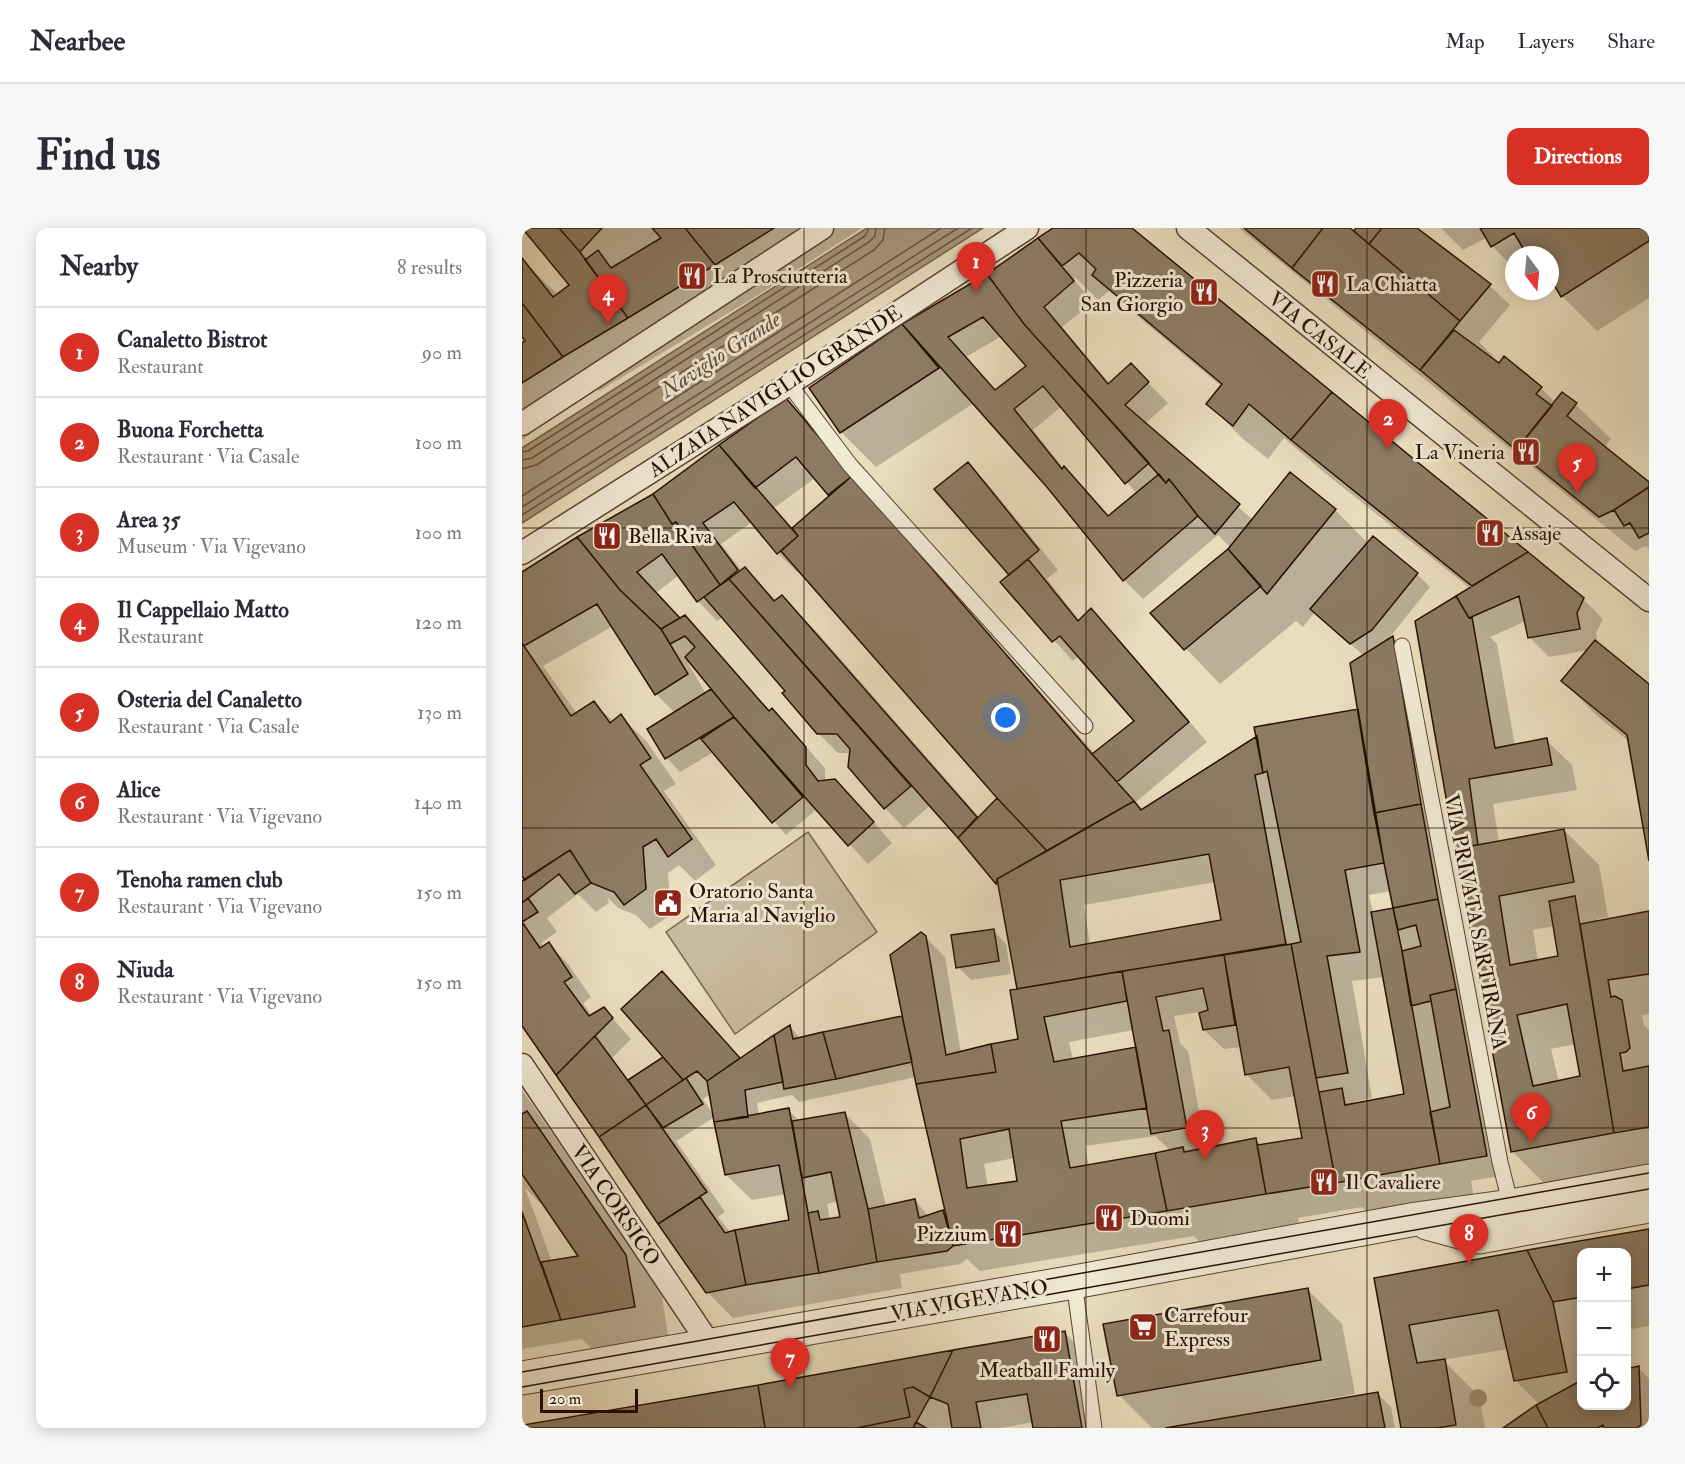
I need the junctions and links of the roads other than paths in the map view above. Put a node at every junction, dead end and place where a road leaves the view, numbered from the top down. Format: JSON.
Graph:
{"nodes":[{"id":1,"x":822,"y":228,"type":"edge"},
{"id":2,"x":1027,"y":228,"type":"edge"},
{"id":3,"x":1188,"y":228,"type":"edge"},
{"id":4,"x":789,"y":384,"type":"junction"},
{"id":5,"x":522,"y":424,"type":"edge"},
{"id":6,"x":522,"y":553,"type":"edge"},
{"id":7,"x":1649,"y":600,"type":"edge"},
{"id":8,"x":1402,"y":645,"type":"dead end"},
{"id":9,"x":1085,"y":726,"type":"dead end"},
{"id":10,"x":522,"y":1065,"type":"edge"},
{"id":11,"x":1649,"y":1181,"type":"edge"},
{"id":12,"x":1511,"y":1206,"type":"junction"},
{"id":13,"x":1649,"y":1206,"type":"edge"},
{"id":14,"x":1416,"y":1219,"type":"junction"},
{"id":15,"x":1074,"y":1282,"type":"junction"},
{"id":16,"x":710,"y":1345,"type":"junction"},
{"id":17,"x":522,"y":1378,"type":"edge"},
{"id":18,"x":1094,"y":1428,"type":"edge"}],
"edges":[{"from":1,"to":5,"type":"street"},
{"from":2,"to":4,"type":"street","name":"ALZAIA NAVIGLIO GRANDE"},
{"from":3,"to":7,"type":"street","name":"VIA CASALE"},
{"from":4,"to":6,"type":"street","name":"ALZAIA NAVIGLIO GRANDE"},
{"from":4,"to":9,"type":"lane"},
{"from":8,"to":12,"type":"lane","name":"VIA PRIVATA SARTIRANA"},
{"from":10,"to":16,"type":"street","name":"VIA CORSICO"},
{"from":11,"to":12,"type":"street","name":"VIA VIGEVANO"},
{"from":12,"to":14,"type":"street","name":"VIA VIGEVANO"},
{"from":13,"to":14,"type":"street","name":"VIA VIGEVANO"},
{"from":14,"to":15,"type":"street","name":"VIA VIGEVANO"},
{"from":15,"to":16,"type":"street","name":"VIA VIGEVANO"},
{"from":15,"to":18,"type":"lane"},
{"from":16,"to":17,"type":"street","name":"VIA VIGEVANO"}]}
